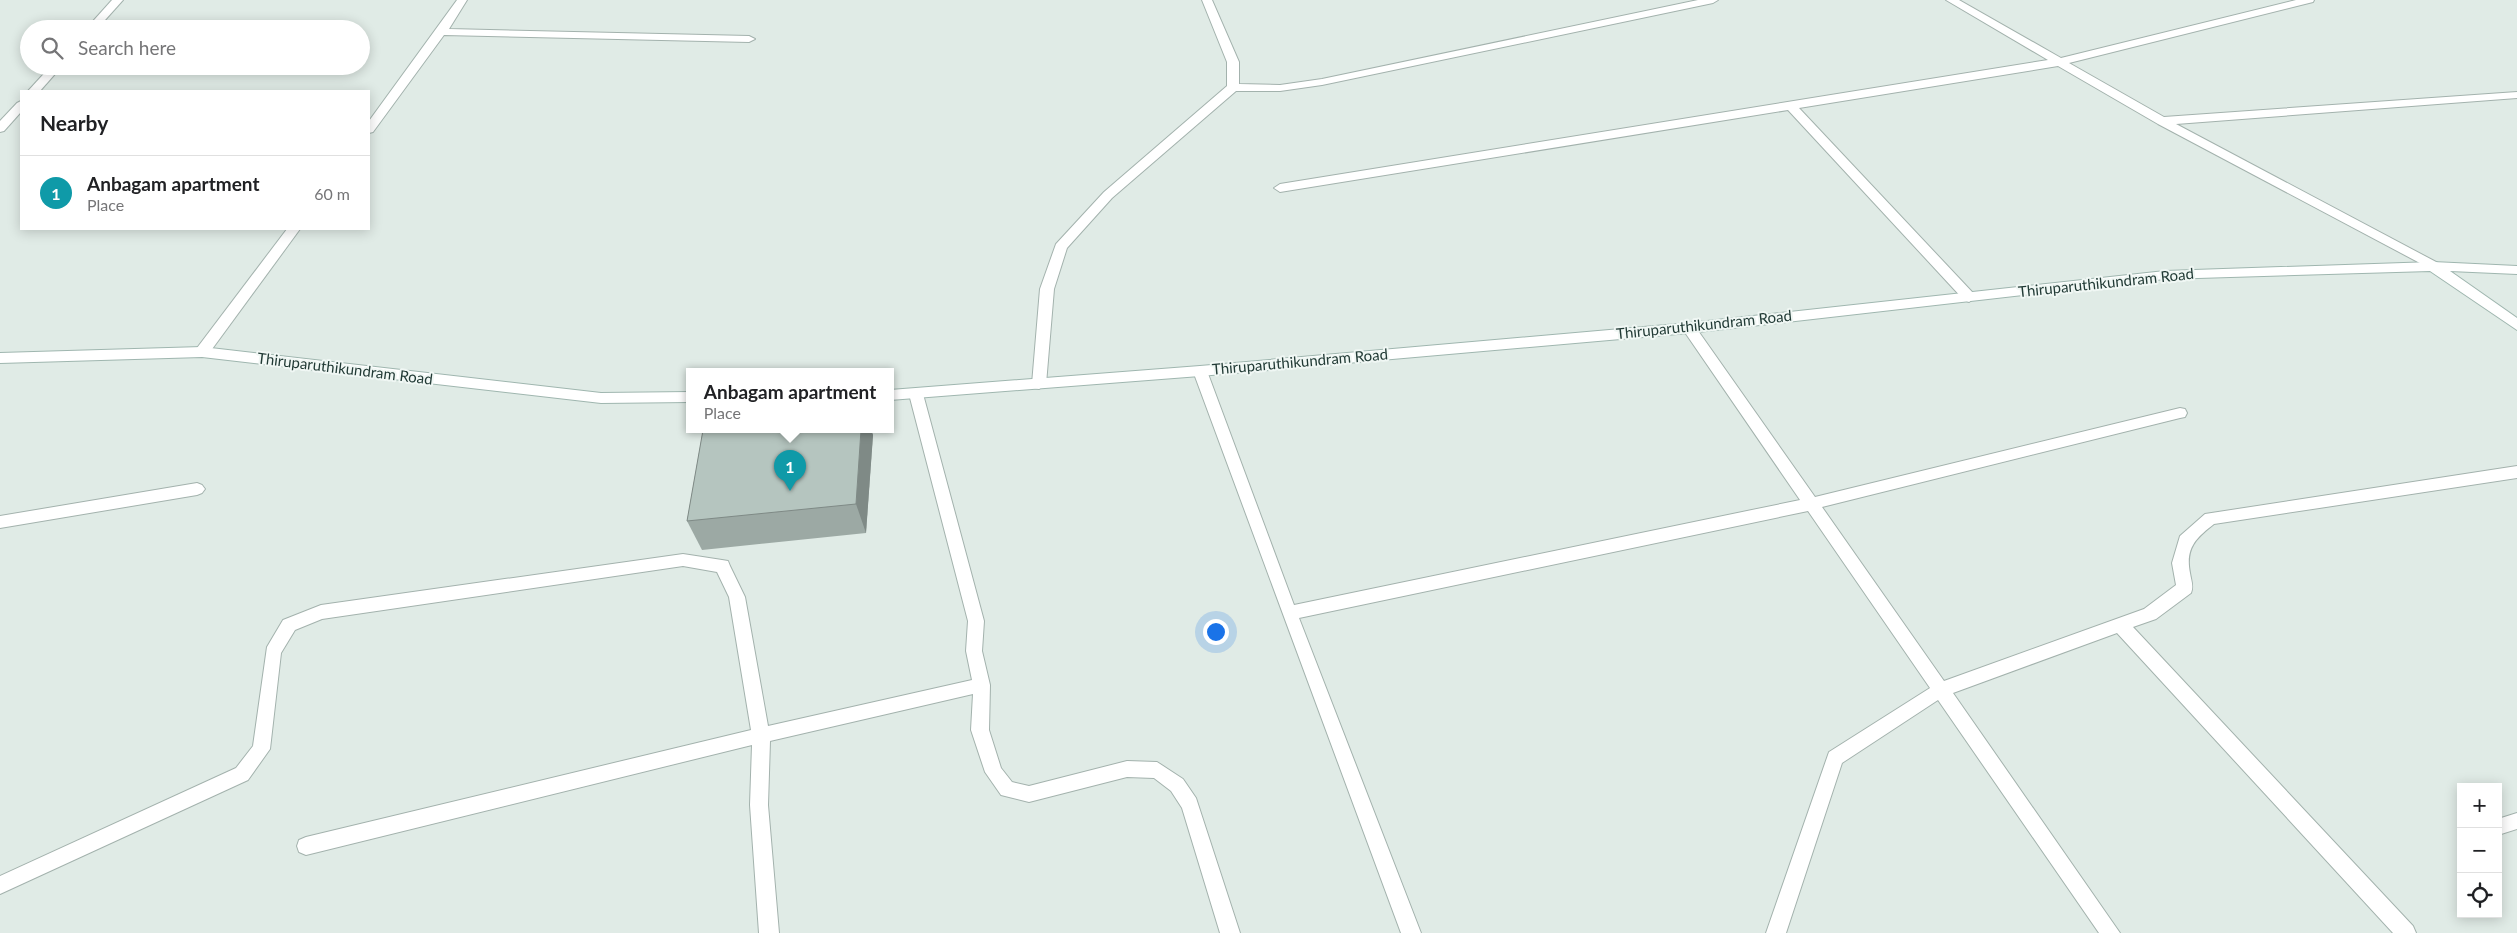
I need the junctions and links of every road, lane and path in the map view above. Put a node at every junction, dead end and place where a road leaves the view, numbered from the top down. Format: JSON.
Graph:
{"nodes":[{"id":1,"x":118,"y":0,"type":"edge"},
{"id":2,"x":462,"y":0,"type":"edge"},
{"id":3,"x":1207,"y":0,"type":"edge"},
{"id":4,"x":1713,"y":0,"type":"edge"},
{"id":5,"x":1951,"y":0,"type":"edge"},
{"id":6,"x":2309,"y":0,"type":"edge"},
{"id":7,"x":99,"y":20,"type":"edge"},
{"id":8,"x":441,"y":32,"type":"junction"},
{"id":9,"x":749,"y":39,"type":"dead end"},
{"id":10,"x":2060,"y":62,"type":"junction"},
{"id":11,"x":49,"y":75,"type":"edge"},
{"id":12,"x":1233,"y":87,"type":"junction"},
{"id":13,"x":35,"y":90,"type":"edge"},
{"id":14,"x":2517,"y":95,"type":"edge"},
{"id":15,"x":1790,"y":105,"type":"junction"},
{"id":16,"x":20,"y":106,"type":"edge"},
{"id":17,"x":2162,"y":121,"type":"junction"},
{"id":18,"x":370,"y":127,"type":"edge"},
{"id":19,"x":0,"y":128,"type":"edge"},
{"id":20,"x":1280,"y":188,"type":"dead end"},
{"id":21,"x":293,"y":230,"type":"edge"},
{"id":22,"x":2432,"y":266,"type":"junction"},
{"id":23,"x":2517,"y":270,"type":"edge"},
{"id":24,"x":1969,"y":297,"type":"junction"},
{"id":25,"x":2517,"y":325,"type":"edge"},
{"id":26,"x":1689,"y":328,"type":"junction"},
{"id":27,"x":202,"y":352,"type":"junction"},
{"id":28,"x":0,"y":358,"type":"edge"},
{"id":29,"x":1200,"y":371,"type":"junction"},
{"id":30,"x":1039,"y":384,"type":"junction"},
{"id":31,"x":916,"y":394,"type":"junction"},
{"id":32,"x":894,"y":395,"type":"edge"},
{"id":33,"x":686,"y":397,"type":"edge"},
{"id":34,"x":2180,"y":413,"type":"dead end"},
{"id":35,"x":2517,"y":472,"type":"edge"},
{"id":36,"x":197,"y":489,"type":"dead end"},
{"id":37,"x":1811,"y":504,"type":"junction"},
{"id":38,"x":0,"y":522,"type":"edge"},
{"id":39,"x":1289,"y":613,"type":"junction"},
{"id":40,"x":2120,"y":626,"type":"junction"},
{"id":41,"x":982,"y":685,"type":"junction"},
{"id":42,"x":1940,"y":690,"type":"junction"},
{"id":43,"x":761,"y":735,"type":"junction"},
{"id":44,"x":2517,"y":821,"type":"edge"},
{"id":45,"x":2502,"y":826,"type":"edge"},
{"id":46,"x":306,"y":846,"type":"dead end"},
{"id":47,"x":0,"y":885,"type":"edge"},
{"id":48,"x":769,"y":933,"type":"edge"},
{"id":49,"x":1230,"y":933,"type":"edge"},
{"id":50,"x":1411,"y":933,"type":"edge"},
{"id":51,"x":1776,"y":933,"type":"edge"},
{"id":52,"x":2110,"y":933,"type":"edge"},
{"id":53,"x":2406,"y":933,"type":"edge"}],
"edges":[{"from":1,"to":7,"type":"street"},
{"from":2,"to":8,"type":"street"},
{"from":3,"to":12,"type":"street"},
{"from":4,"to":12,"type":"street"},
{"from":5,"to":10,"type":"street"},
{"from":6,"to":10,"type":"street"},
{"from":8,"to":9,"type":"street"},
{"from":8,"to":18,"type":"street"},
{"from":10,"to":15,"type":"street"},
{"from":10,"to":17,"type":"street"},
{"from":11,"to":13,"type":"street"},
{"from":12,"to":30,"type":"street"},
{"from":14,"to":17,"type":"street"},
{"from":15,"to":20,"type":"street"},
{"from":15,"to":24,"type":"street"},
{"from":16,"to":19,"type":"street"},
{"from":17,"to":22,"type":"street"},
{"from":21,"to":27,"type":"street"},
{"from":22,"to":23,"type":"street","name":"Thiruparuthikundram Road"},
{"from":22,"to":24,"type":"street","name":"Thiruparuthikundram Road"},
{"from":22,"to":25,"type":"street"},
{"from":24,"to":26,"type":"street","name":"Thiruparuthikundram Road"},
{"from":26,"to":29,"type":"street","name":"Thiruparuthikundram Road"},
{"from":26,"to":37,"type":"street"},
{"from":27,"to":28,"type":"street","name":"Thiruparuthikundram Road"},
{"from":27,"to":33,"type":"street","name":"Thiruparuthikundram Road"},
{"from":29,"to":30,"type":"street","name":"Thiruparuthikundram Road"},
{"from":29,"to":39,"type":"street"},
{"from":30,"to":31,"type":"street","name":"Thiruparuthikundram Road"},
{"from":31,"to":32,"type":"street","name":"Thiruparuthikundram Road"},
{"from":31,"to":41,"type":"street"},
{"from":34,"to":37,"type":"street"},
{"from":35,"to":40,"type":"street"},
{"from":36,"to":38,"type":"street"},
{"from":37,"to":39,"type":"street"},
{"from":37,"to":42,"type":"street"},
{"from":39,"to":50,"type":"street"},
{"from":40,"to":42,"type":"street"},
{"from":40,"to":53,"type":"street"},
{"from":41,"to":43,"type":"street"},
{"from":41,"to":49,"type":"street"},
{"from":42,"to":51,"type":"street"},
{"from":42,"to":52,"type":"street"},
{"from":43,"to":46,"type":"street"},
{"from":43,"to":47,"type":"street"},
{"from":43,"to":48,"type":"street"},
{"from":44,"to":45,"type":"street"}]}
